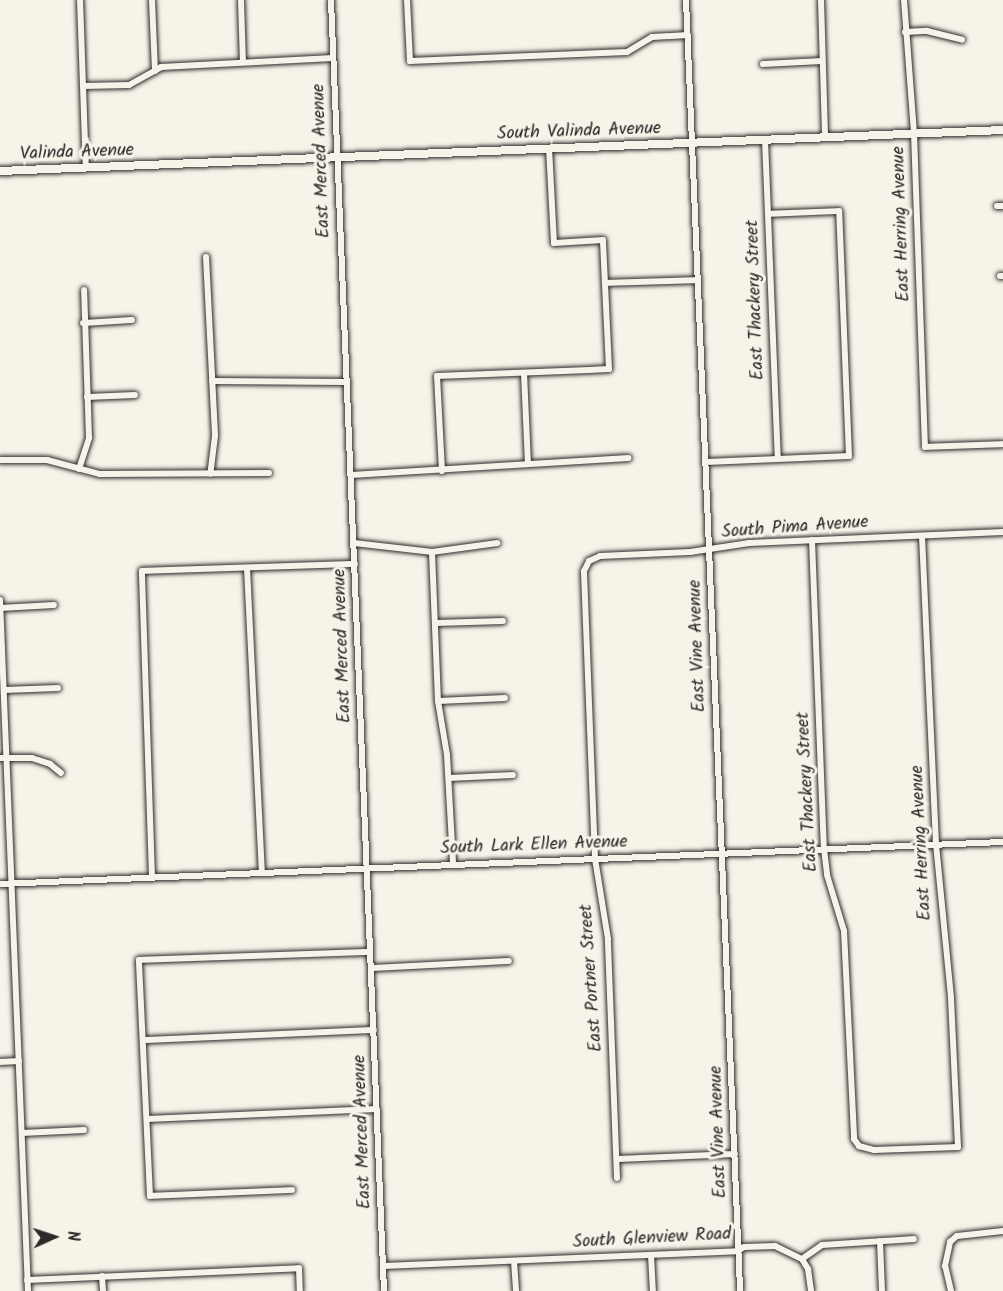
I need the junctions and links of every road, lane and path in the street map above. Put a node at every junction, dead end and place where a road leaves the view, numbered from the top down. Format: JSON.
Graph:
{"nodes":[{"id":1,"x":80,"y":0,"type":"edge"},
{"id":2,"x":152,"y":0,"type":"edge"},
{"id":3,"x":241,"y":0,"type":"edge"},
{"id":4,"x":331,"y":0,"type":"edge"},
{"id":5,"x":407,"y":0,"type":"edge"},
{"id":6,"x":686,"y":0,"type":"edge"},
{"id":7,"x":821,"y":0,"type":"edge"},
{"id":8,"x":904,"y":0,"type":"edge"},
{"id":9,"x":905,"y":32,"type":"junction"},
{"id":10,"x":688,"y":35,"type":"junction"},
{"id":11,"x":962,"y":40,"type":"dead end"},
{"id":12,"x":333,"y":58,"type":"junction"},
{"id":13,"x":822,"y":61,"type":"junction"},
{"id":14,"x":243,"y":62,"type":"junction"},
{"id":15,"x":763,"y":64,"type":"dead end"},
{"id":16,"x":154,"y":71,"type":"junction"},
{"id":17,"x":84,"y":86,"type":"junction"},
{"id":18,"x":1003,"y":130,"type":"edge"},
{"id":19,"x":914,"y":133,"type":"junction"},
{"id":20,"x":825,"y":137,"type":"junction"},
{"id":21,"x":765,"y":140,"type":"junction"},
{"id":22,"x":693,"y":143,"type":"junction"},
{"id":23,"x":549,"y":149,"type":"junction"},
{"id":24,"x":336,"y":158,"type":"junction"},
{"id":25,"x":156,"y":165,"type":"joint"},
{"id":26,"x":86,"y":168,"type":"junction"},
{"id":27,"x":0,"y":171,"type":"edge"},
{"id":28,"x":768,"y":214,"type":"junction"},
{"id":29,"x":206,"y":257,"type":"dead end"},
{"id":30,"x":698,"y":280,"type":"junction"},
{"id":31,"x":605,"y":283,"type":"junction"},
{"id":32,"x":84,"y":290,"type":"dead end"},
{"id":33,"x":132,"y":320,"type":"dead end"},
{"id":34,"x":83,"y":323,"type":"junction"},
{"id":35,"x":524,"y":373,"type":"junction"},
{"id":36,"x":212,"y":381,"type":"junction"},
{"id":37,"x":346,"y":382,"type":"junction"},
{"id":38,"x":135,"y":394,"type":"dead end"},
{"id":39,"x":87,"y":397,"type":"junction"},
{"id":40,"x":1003,"y":444,"type":"edge"},
{"id":41,"x":628,"y":458,"type":"dead end"},
{"id":42,"x":778,"y":459,"type":"junction"},
{"id":43,"x":0,"y":460,"type":"edge"},
{"id":44,"x":706,"y":462,"type":"junction"},
{"id":45,"x":528,"y":463,"type":"junction"},
{"id":46,"x":79,"y":469,"type":"junction"},
{"id":47,"x":442,"y":471,"type":"junction"},
{"id":48,"x":269,"y":473,"type":"dead end"},
{"id":49,"x":210,"y":474,"type":"junction"},
{"id":50,"x":351,"y":475,"type":"junction"},
{"id":51,"x":1003,"y":532,"type":"edge"},
{"id":52,"x":922,"y":536,"type":"junction"},
{"id":53,"x":813,"y":540,"type":"junction"},
{"id":54,"x":354,"y":543,"type":"junction"},
{"id":55,"x":497,"y":543,"type":"dead end"},
{"id":56,"x":709,"y":549,"type":"junction"},
{"id":57,"x":432,"y":552,"type":"junction"},
{"id":58,"x":589,"y":561,"type":"joint"},
{"id":59,"x":355,"y":564,"type":"junction"},
{"id":60,"x":247,"y":568,"type":"junction"},
{"id":61,"x":0,"y":600,"type":"edge"},
{"id":62,"x":54,"y":606,"type":"dead end"},
{"id":63,"x":0,"y":608,"type":"edge"},
{"id":64,"x":503,"y":621,"type":"dead end"},
{"id":65,"x":436,"y":623,"type":"junction"},
{"id":66,"x":58,"y":688,"type":"dead end"},
{"id":67,"x":4,"y":690,"type":"junction"},
{"id":68,"x":505,"y":698,"type":"dead end"},
{"id":69,"x":438,"y":701,"type":"junction"},
{"id":70,"x":3,"y":758,"type":"edge"},
{"id":71,"x":61,"y":773,"type":"dead end"},
{"id":72,"x":513,"y":775,"type":"dead end"},
{"id":73,"x":449,"y":778,"type":"junction"},
{"id":74,"x":1003,"y":842,"type":"edge"},
{"id":75,"x":936,"y":844,"type":"junction"},
{"id":76,"x":824,"y":849,"type":"junction"},
{"id":77,"x":722,"y":853,"type":"junction"},
{"id":78,"x":595,"y":859,"type":"junction"},
{"id":79,"x":453,"y":864,"type":"junction"},
{"id":80,"x":366,"y":869,"type":"junction"},
{"id":81,"x":262,"y":873,"type":"junction"},
{"id":82,"x":152,"y":877,"type":"junction"},
{"id":83,"x":0,"y":884,"type":"edge"},
{"id":84,"x":10,"y":884,"type":"junction"},
{"id":85,"x":370,"y":952,"type":"junction"},
{"id":86,"x":509,"y":961,"type":"dead end"},
{"id":87,"x":371,"y":968,"type":"junction"},
{"id":88,"x":374,"y":1030,"type":"junction"},
{"id":89,"x":144,"y":1040,"type":"junction"},
{"id":90,"x":19,"y":1061,"type":"junction"},
{"id":91,"x":0,"y":1062,"type":"edge"},
{"id":92,"x":377,"y":1109,"type":"junction"},
{"id":93,"x":147,"y":1119,"type":"junction"},
{"id":94,"x":84,"y":1130,"type":"dead end"},
{"id":95,"x":22,"y":1133,"type":"junction"},
{"id":96,"x":859,"y":1146,"type":"joint"},
{"id":97,"x":735,"y":1154,"type":"junction"},
{"id":98,"x":618,"y":1159,"type":"junction"},
{"id":99,"x":616,"y":1178,"type":"dead end"},
{"id":100,"x":292,"y":1190,"type":"dead end"},
{"id":101,"x":1003,"y":1232,"type":"edge"},
{"id":102,"x":914,"y":1239,"type":"dead end"},
{"id":103,"x":880,"y":1241,"type":"junction"},
{"id":104,"x":738,"y":1251,"type":"junction"},
{"id":105,"x":651,"y":1255,"type":"junction"},
{"id":106,"x":802,"y":1259,"type":"junction"},
{"id":107,"x":514,"y":1261,"type":"junction"},
{"id":108,"x":383,"y":1266,"type":"junction"},
{"id":109,"x":102,"y":1276,"type":"junction"},
{"id":110,"x":27,"y":1280,"type":"junction"},
{"id":111,"x":27,"y":1291,"type":"edge"},
{"id":112,"x":103,"y":1291,"type":"edge"},
{"id":113,"x":300,"y":1291,"type":"edge"},
{"id":114,"x":384,"y":1291,"type":"edge"},
{"id":115,"x":516,"y":1291,"type":"edge"},
{"id":116,"x":653,"y":1291,"type":"edge"},
{"id":117,"x":740,"y":1291,"type":"edge"},
{"id":118,"x":811,"y":1291,"type":"edge"},
{"id":119,"x":882,"y":1291,"type":"edge"},
{"id":120,"x":951,"y":1291,"type":"edge"}],
"edges":[{"from":1,"to":17,"type":"street"},
{"from":2,"to":16,"type":"street"},
{"from":3,"to":14,"type":"street"},
{"from":4,"to":12,"type":"street","name":"East Merced Avenue"},
{"from":5,"to":10,"type":"street"},
{"from":6,"to":10,"type":"street","name":"East Vine Avenue"},
{"from":7,"to":13,"type":"street"},
{"from":8,"to":9,"type":"street","name":"East Herring Avenue"},
{"from":9,"to":11,"type":"street"},
{"from":9,"to":19,"type":"street","name":"East Herring Avenue"},
{"from":10,"to":22,"type":"street","name":"East Vine Avenue"},
{"from":12,"to":14,"type":"street"},
{"from":12,"to":24,"type":"street","name":"East Merced Avenue"},
{"from":13,"to":15,"type":"street"},
{"from":13,"to":20,"type":"street"},
{"from":14,"to":16,"type":"street"},
{"from":16,"to":17,"type":"street"},
{"from":17,"to":26,"type":"street"},
{"from":18,"to":19,"type":"main road","name":"South Valinda Avenue"},
{"from":19,"to":20,"type":"main road","name":"South Valinda Avenue"},
{"from":19,"to":40,"type":"street","name":"East Herring Avenue"},
{"from":20,"to":21,"type":"main road","name":"South Valinda Avenue"},
{"from":21,"to":22,"type":"main road","name":"South Valinda Avenue"},
{"from":21,"to":28,"type":"street","name":"East Thackery Street"},
{"from":22,"to":23,"type":"main road","name":"South Valinda Avenue"},
{"from":22,"to":30,"type":"street","name":"East Vine Avenue"},
{"from":23,"to":24,"type":"main road","name":"South Valinda Avenue"},
{"from":23,"to":31,"type":"street"},
{"from":24,"to":25,"type":"main road","name":"South Valinda Avenue"},
{"from":24,"to":37,"type":"street","name":"East Merced Avenue"},
{"from":25,"to":26,"type":"main road","name":"Valinda Avenue"},
{"from":26,"to":27,"type":"main road","name":"Valinda Avenue"},
{"from":28,"to":42,"type":"street","name":"East Thackery Street"},
{"from":28,"to":42,"type":"street"},
{"from":29,"to":36,"type":"street"},
{"from":30,"to":31,"type":"street"},
{"from":30,"to":44,"type":"street","name":"East Vine Avenue"},
{"from":31,"to":35,"type":"street"},
{"from":32,"to":34,"type":"street"},
{"from":33,"to":34,"type":"street"},
{"from":34,"to":39,"type":"street"},
{"from":35,"to":45,"type":"street"},
{"from":35,"to":47,"type":"street"},
{"from":36,"to":37,"type":"street"},
{"from":36,"to":49,"type":"street"},
{"from":37,"to":50,"type":"street","name":"East Merced Avenue"},
{"from":38,"to":39,"type":"street"},
{"from":39,"to":46,"type":"street"},
{"from":41,"to":45,"type":"street"},
{"from":42,"to":44,"type":"street"},
{"from":43,"to":46,"type":"street"},
{"from":44,"to":56,"type":"street","name":"East Vine Avenue"},
{"from":45,"to":47,"type":"street"},
{"from":46,"to":49,"type":"street"},
{"from":47,"to":50,"type":"street"},
{"from":48,"to":49,"type":"street"},
{"from":50,"to":54,"type":"street","name":"East Merced Avenue"},
{"from":51,"to":52,"type":"street","name":"South Pima Avenue"},
{"from":52,"to":53,"type":"street","name":"South Pima Avenue"},
{"from":52,"to":75,"type":"street","name":"East Herring Avenue"},
{"from":53,"to":56,"type":"street","name":"South Pima Avenue"},
{"from":53,"to":76,"type":"street","name":"East Thackery Street"},
{"from":54,"to":57,"type":"street"},
{"from":54,"to":59,"type":"street","name":"East Merced Avenue"},
{"from":55,"to":57,"type":"street"},
{"from":56,"to":58,"type":"street","name":"South Pima Avenue"},
{"from":56,"to":77,"type":"street","name":"East Vine Avenue"},
{"from":57,"to":65,"type":"street"},
{"from":58,"to":78,"type":"street","name":"East Portner Street"},
{"from":59,"to":60,"type":"street"},
{"from":59,"to":80,"type":"street","name":"East Merced Avenue"},
{"from":60,"to":81,"type":"street"},
{"from":60,"to":82,"type":"street"},
{"from":61,"to":63,"type":"street"},
{"from":62,"to":63,"type":"street"},
{"from":63,"to":67,"type":"street"},
{"from":64,"to":65,"type":"street"},
{"from":65,"to":69,"type":"street"},
{"from":66,"to":67,"type":"street"},
{"from":67,"to":70,"type":"street"},
{"from":68,"to":69,"type":"street"},
{"from":69,"to":73,"type":"street"},
{"from":70,"to":71,"type":"street"},
{"from":70,"to":84,"type":"street"},
{"from":72,"to":73,"type":"street"},
{"from":73,"to":79,"type":"street"},
{"from":74,"to":75,"type":"street","name":"South Lark Ellen Avenue"},
{"from":75,"to":76,"type":"street","name":"South Lark Ellen Avenue"},
{"from":75,"to":96,"type":"street","name":"East Herring Avenue"},
{"from":76,"to":77,"type":"street","name":"South Lark Ellen Avenue"},
{"from":76,"to":96,"type":"street","name":"East Thackery Street"},
{"from":77,"to":78,"type":"street","name":"South Lark Ellen Avenue"},
{"from":77,"to":97,"type":"street","name":"East Vine Avenue"},
{"from":78,"to":79,"type":"street","name":"South Lark Ellen Avenue"},
{"from":78,"to":98,"type":"street","name":"East Portner Street"},
{"from":79,"to":80,"type":"street","name":"South Lark Ellen Avenue"},
{"from":80,"to":81,"type":"street","name":"South Lark Ellen Avenue"},
{"from":80,"to":85,"type":"street","name":"East Merced Avenue"},
{"from":81,"to":82,"type":"street","name":"South Lark Ellen Avenue"},
{"from":82,"to":84,"type":"street","name":"South Lark Ellen Avenue"},
{"from":83,"to":84,"type":"street","name":"South Lark Ellen Avenue"},
{"from":84,"to":90,"type":"street"},
{"from":85,"to":87,"type":"street","name":"East Merced Avenue"},
{"from":85,"to":89,"type":"street"},
{"from":86,"to":87,"type":"street"},
{"from":87,"to":88,"type":"street","name":"East Merced Avenue"},
{"from":88,"to":89,"type":"street"},
{"from":88,"to":92,"type":"street","name":"East Merced Avenue"},
{"from":89,"to":93,"type":"street"},
{"from":90,"to":91,"type":"street"},
{"from":90,"to":95,"type":"street"},
{"from":92,"to":93,"type":"street"},
{"from":92,"to":108,"type":"street","name":"East Merced Avenue"},
{"from":93,"to":100,"type":"street"},
{"from":94,"to":95,"type":"street"},
{"from":95,"to":110,"type":"street"},
{"from":97,"to":98,"type":"street"},
{"from":97,"to":104,"type":"street","name":"East Vine Avenue"},
{"from":98,"to":99,"type":"street","name":"East Portner Street"},
{"from":101,"to":120,"type":"street"},
{"from":102,"to":103,"type":"street"},
{"from":103,"to":106,"type":"street"},
{"from":103,"to":119,"type":"street"},
{"from":104,"to":105,"type":"street","name":"South Glenview Road"},
{"from":104,"to":106,"type":"street","name":"South Glenview Road"},
{"from":104,"to":117,"type":"street","name":"East Vine Avenue"},
{"from":105,"to":107,"type":"street","name":"South Glenview Road"},
{"from":105,"to":116,"type":"street"},
{"from":106,"to":118,"type":"street"},
{"from":107,"to":108,"type":"street","name":"South Glenview Road"},
{"from":107,"to":115,"type":"street"},
{"from":108,"to":114,"type":"street","name":"East Merced Avenue"},
{"from":109,"to":110,"type":"street"},
{"from":109,"to":112,"type":"street"},
{"from":109,"to":113,"type":"street"},
{"from":110,"to":111,"type":"street"}]}
